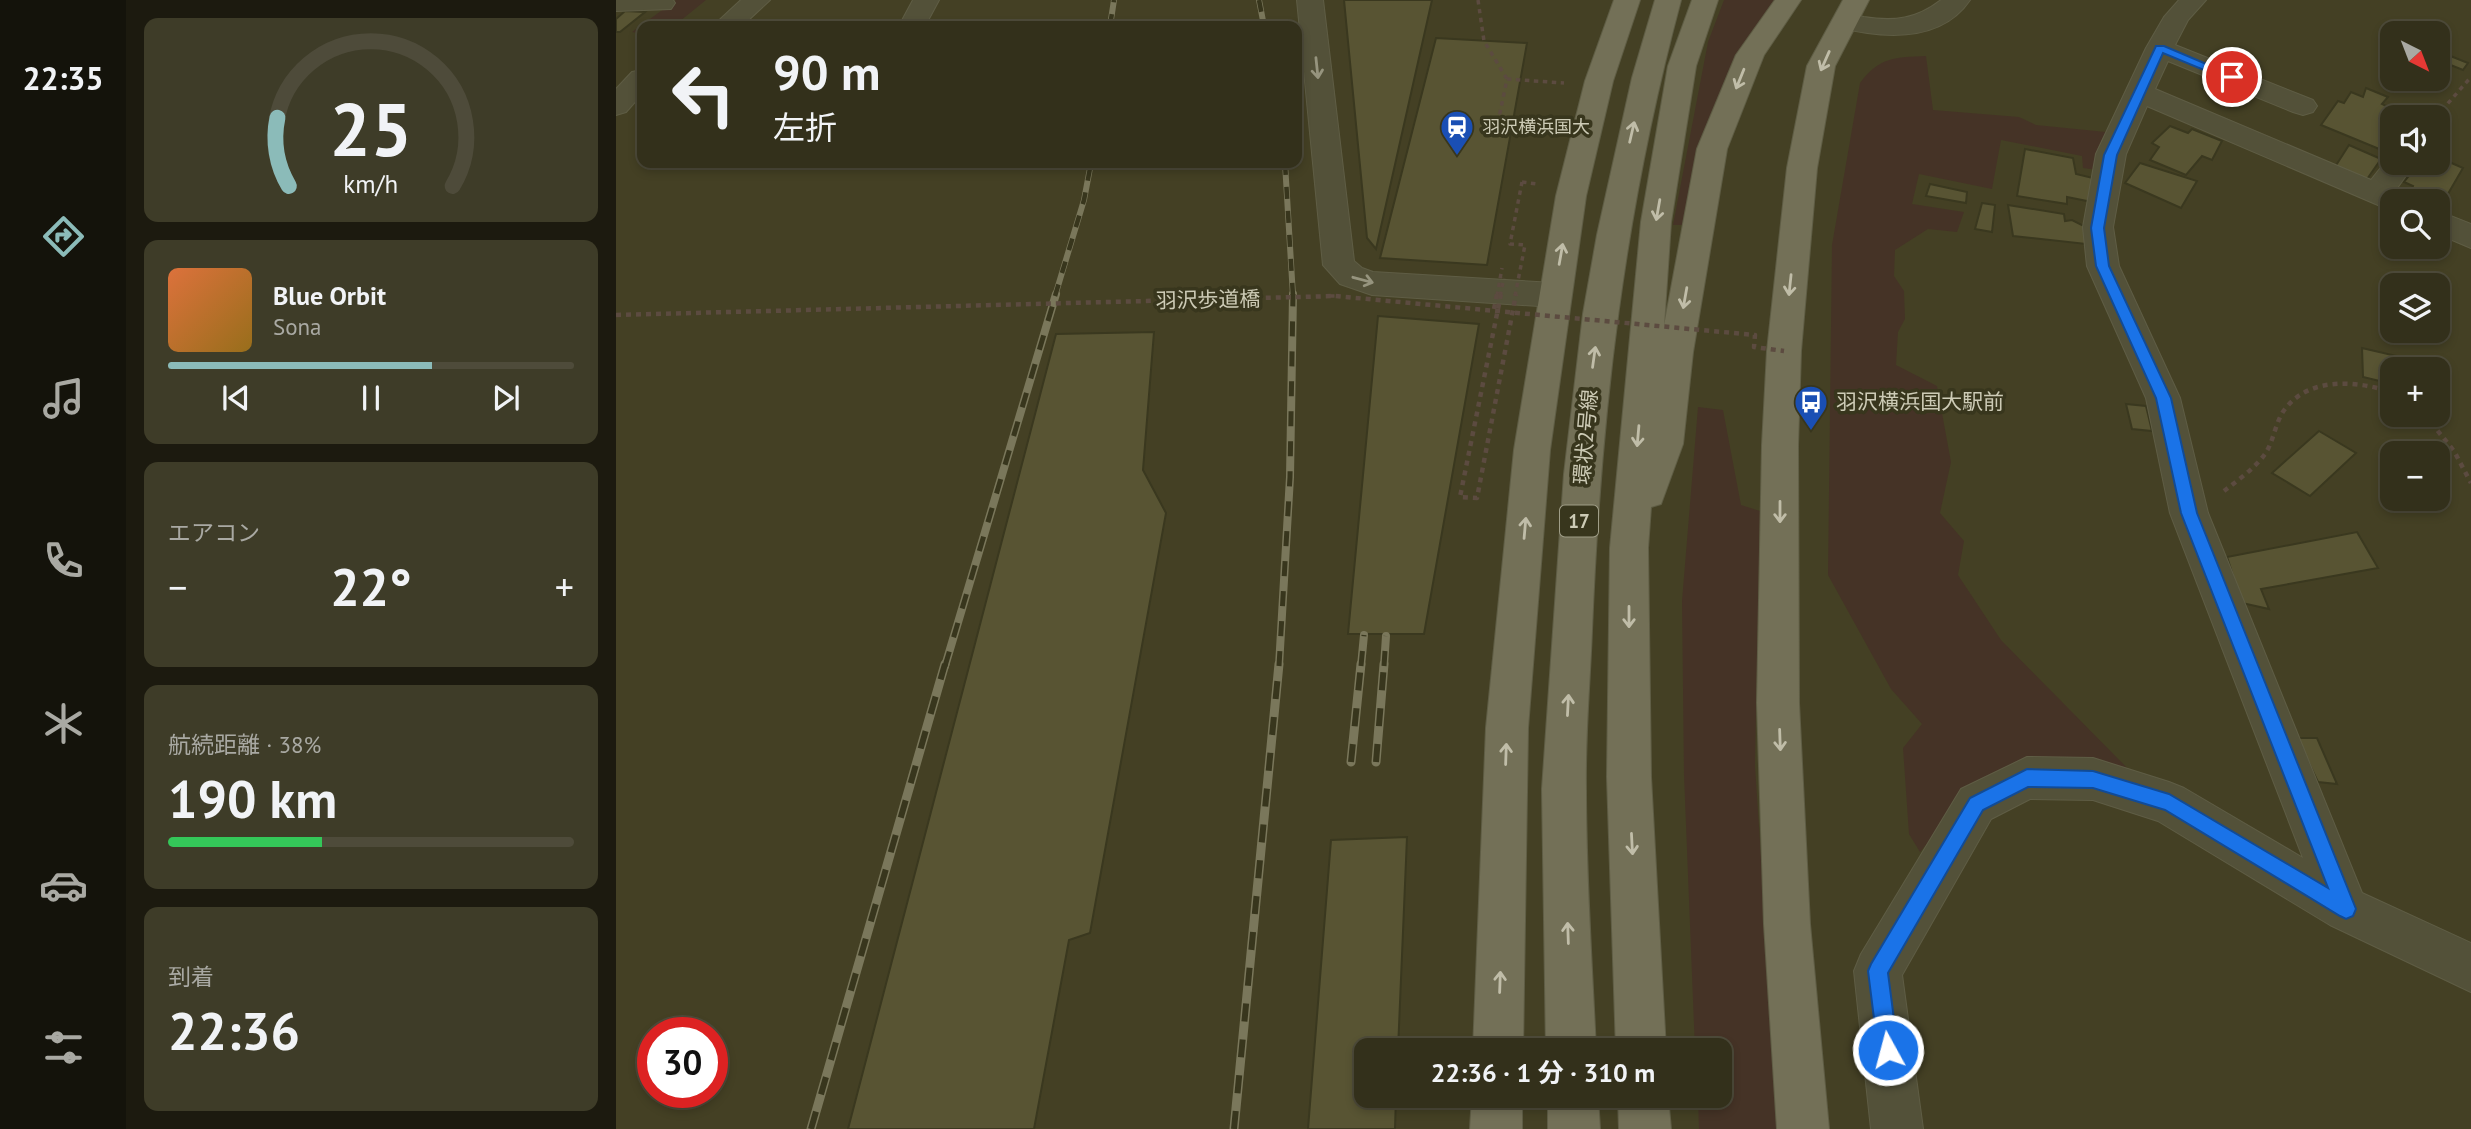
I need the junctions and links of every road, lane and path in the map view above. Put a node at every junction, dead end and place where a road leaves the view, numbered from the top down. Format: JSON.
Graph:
{"nodes":[{"id":1,"x":727,"y":0,"type":"edge"},
{"id":2,"x":757,"y":0,"type":"edge"},
{"id":3,"x":926,"y":0,"type":"edge"},
{"id":4,"x":1310,"y":0,"type":"edge"},
{"id":5,"x":1478,"y":0,"type":"edge"},
{"id":6,"x":1627,"y":0,"type":"edge"},
{"id":7,"x":1668,"y":0,"type":"edge"},
{"id":8,"x":1705,"y":0,"type":"edge"},
{"id":9,"x":1788,"y":0,"type":"edge"},
{"id":10,"x":1957,"y":0,"type":"edge"},
{"id":11,"x":2193,"y":0,"type":"edge"},
{"id":12,"x":616,"y":3,"type":"edge"},
{"id":13,"x":662,"y":4,"type":"dead end"},
{"id":14,"x":1851,"y":10,"type":"edge"},
{"id":15,"x":703,"y":21,"type":"edge"},
{"id":16,"x":732,"y":21,"type":"edge"},
{"id":17,"x":915,"y":21,"type":"edge"},
{"id":18,"x":2160,"y":48,"type":"junction"},
{"id":19,"x":2471,"y":77,"type":"edge"},
{"id":20,"x":1507,"y":79,"type":"junction"},
{"id":21,"x":1568,"y":83,"type":"dead end"},
{"id":22,"x":637,"y":84,"type":"edge"},
{"id":23,"x":2141,"y":93,"type":"junction"},
{"id":24,"x":637,"y":94,"type":"edge"},
{"id":25,"x":2446,"y":105,"type":"edge"},
{"id":26,"x":2303,"y":106,"type":"dead end"},
{"id":27,"x":616,"y":108,"type":"edge"},
{"id":28,"x":1496,"y":132,"type":"dead end"},
{"id":29,"x":1537,"y":184,"type":"dead end"},
{"id":30,"x":2380,"y":196,"type":"edge"},
{"id":31,"x":2450,"y":227,"type":"edge"},
{"id":32,"x":2471,"y":237,"type":"edge"},
{"id":33,"x":1502,"y":268,"type":"dead end"},
{"id":34,"x":1504,"y":278,"type":"dead end"},
{"id":35,"x":1554,"y":295,"type":"junction"},
{"id":36,"x":1494,"y":309,"type":"junction"},
{"id":37,"x":1512,"y":311,"type":"junction"},
{"id":38,"x":616,"y":314,"type":"edge"},
{"id":39,"x":1784,"y":351,"type":"junction"},
{"id":40,"x":2380,"y":388,"type":"edge"},
{"id":41,"x":2435,"y":427,"type":"edge"},
{"id":42,"x":2471,"y":483,"type":"edge"},
{"id":43,"x":2191,"y":518,"type":"junction"},
{"id":44,"x":1629,"y":548,"type":"junction"},
{"id":45,"x":2346,"y":909,"type":"junction"},
{"id":46,"x":2471,"y":968,"type":"edge"},
{"id":47,"x":1498,"y":1038,"type":"edge"},
{"id":48,"x":1571,"y":1038,"type":"edge"},
{"id":49,"x":1640,"y":1038,"type":"edge"},
{"id":50,"x":1497,"y":1108,"type":"edge"},
{"id":51,"x":1573,"y":1108,"type":"edge"},
{"id":52,"x":1644,"y":1108,"type":"edge"},
{"id":53,"x":1496,"y":1129,"type":"edge"},
{"id":54,"x":1574,"y":1129,"type":"edge"},
{"id":55,"x":1645,"y":1129,"type":"edge"},
{"id":56,"x":1803,"y":1129,"type":"edge"},
{"id":57,"x":1897,"y":1129,"type":"edge"}],
"edges":[{"from":1,"to":15,"type":"street"},
{"from":2,"to":16,"type":"street"},
{"from":3,"to":17,"type":"street"},
{"from":4,"to":35,"type":"street","one_way":true},
{"from":5,"to":20,"type":"path"},
{"from":35,"to":6,"type":"main road","one_way":true},
{"from":48,"to":7,"type":"main road","name":"環状2号線","number":"17","one_way":true},
{"from":8,"to":44,"type":"main road","one_way":true},
{"from":9,"to":44,"type":"main road","one_way":true},
{"from":10,"to":14,"type":"street"},
{"from":11,"to":18,"type":"street"},
{"from":12,"to":13,"type":"street"},
{"from":14,"to":39,"type":"main road","one_way":true},
{"from":18,"to":23,"type":"street"},
{"from":18,"to":26,"type":"street"},
{"from":19,"to":25,"type":"path"},
{"from":20,"to":21,"type":"path"},
{"from":20,"to":28,"type":"path"},
{"from":22,"to":27,"type":"street"},
{"from":23,"to":30,"type":"street"},
{"from":23,"to":43,"type":"street"},
{"from":24,"to":27,"type":"street"},
{"from":29,"to":37,"type":"path","bridge":true},
{"from":31,"to":32,"type":"street"},
{"from":33,"to":36,"type":"path","bridge":true},
{"from":34,"to":37,"type":"path","bridge":true},
{"from":47,"to":35,"type":"main road","one_way":true},
{"from":36,"to":37,"type":"path","name":"羽沢歩道橋","bridge":true},
{"from":36,"to":38,"type":"path","name":"羽沢歩道橋","bridge":true},
{"from":37,"to":39,"type":"path","name":"羽沢歩道橋","bridge":true},
{"from":39,"to":56,"type":"main road","one_way":true},
{"from":40,"to":43,"type":"path"},
{"from":41,"to":42,"type":"path"},
{"from":43,"to":45,"type":"street"},
{"from":44,"to":49,"type":"main road","one_way":true},
{"from":45,"to":46,"type":"street"},
{"from":45,"to":57,"type":"street"},
{"from":50,"to":53,"type":"main road"},
{"from":51,"to":54,"type":"main road"},
{"from":52,"to":55,"type":"main road"}]}
